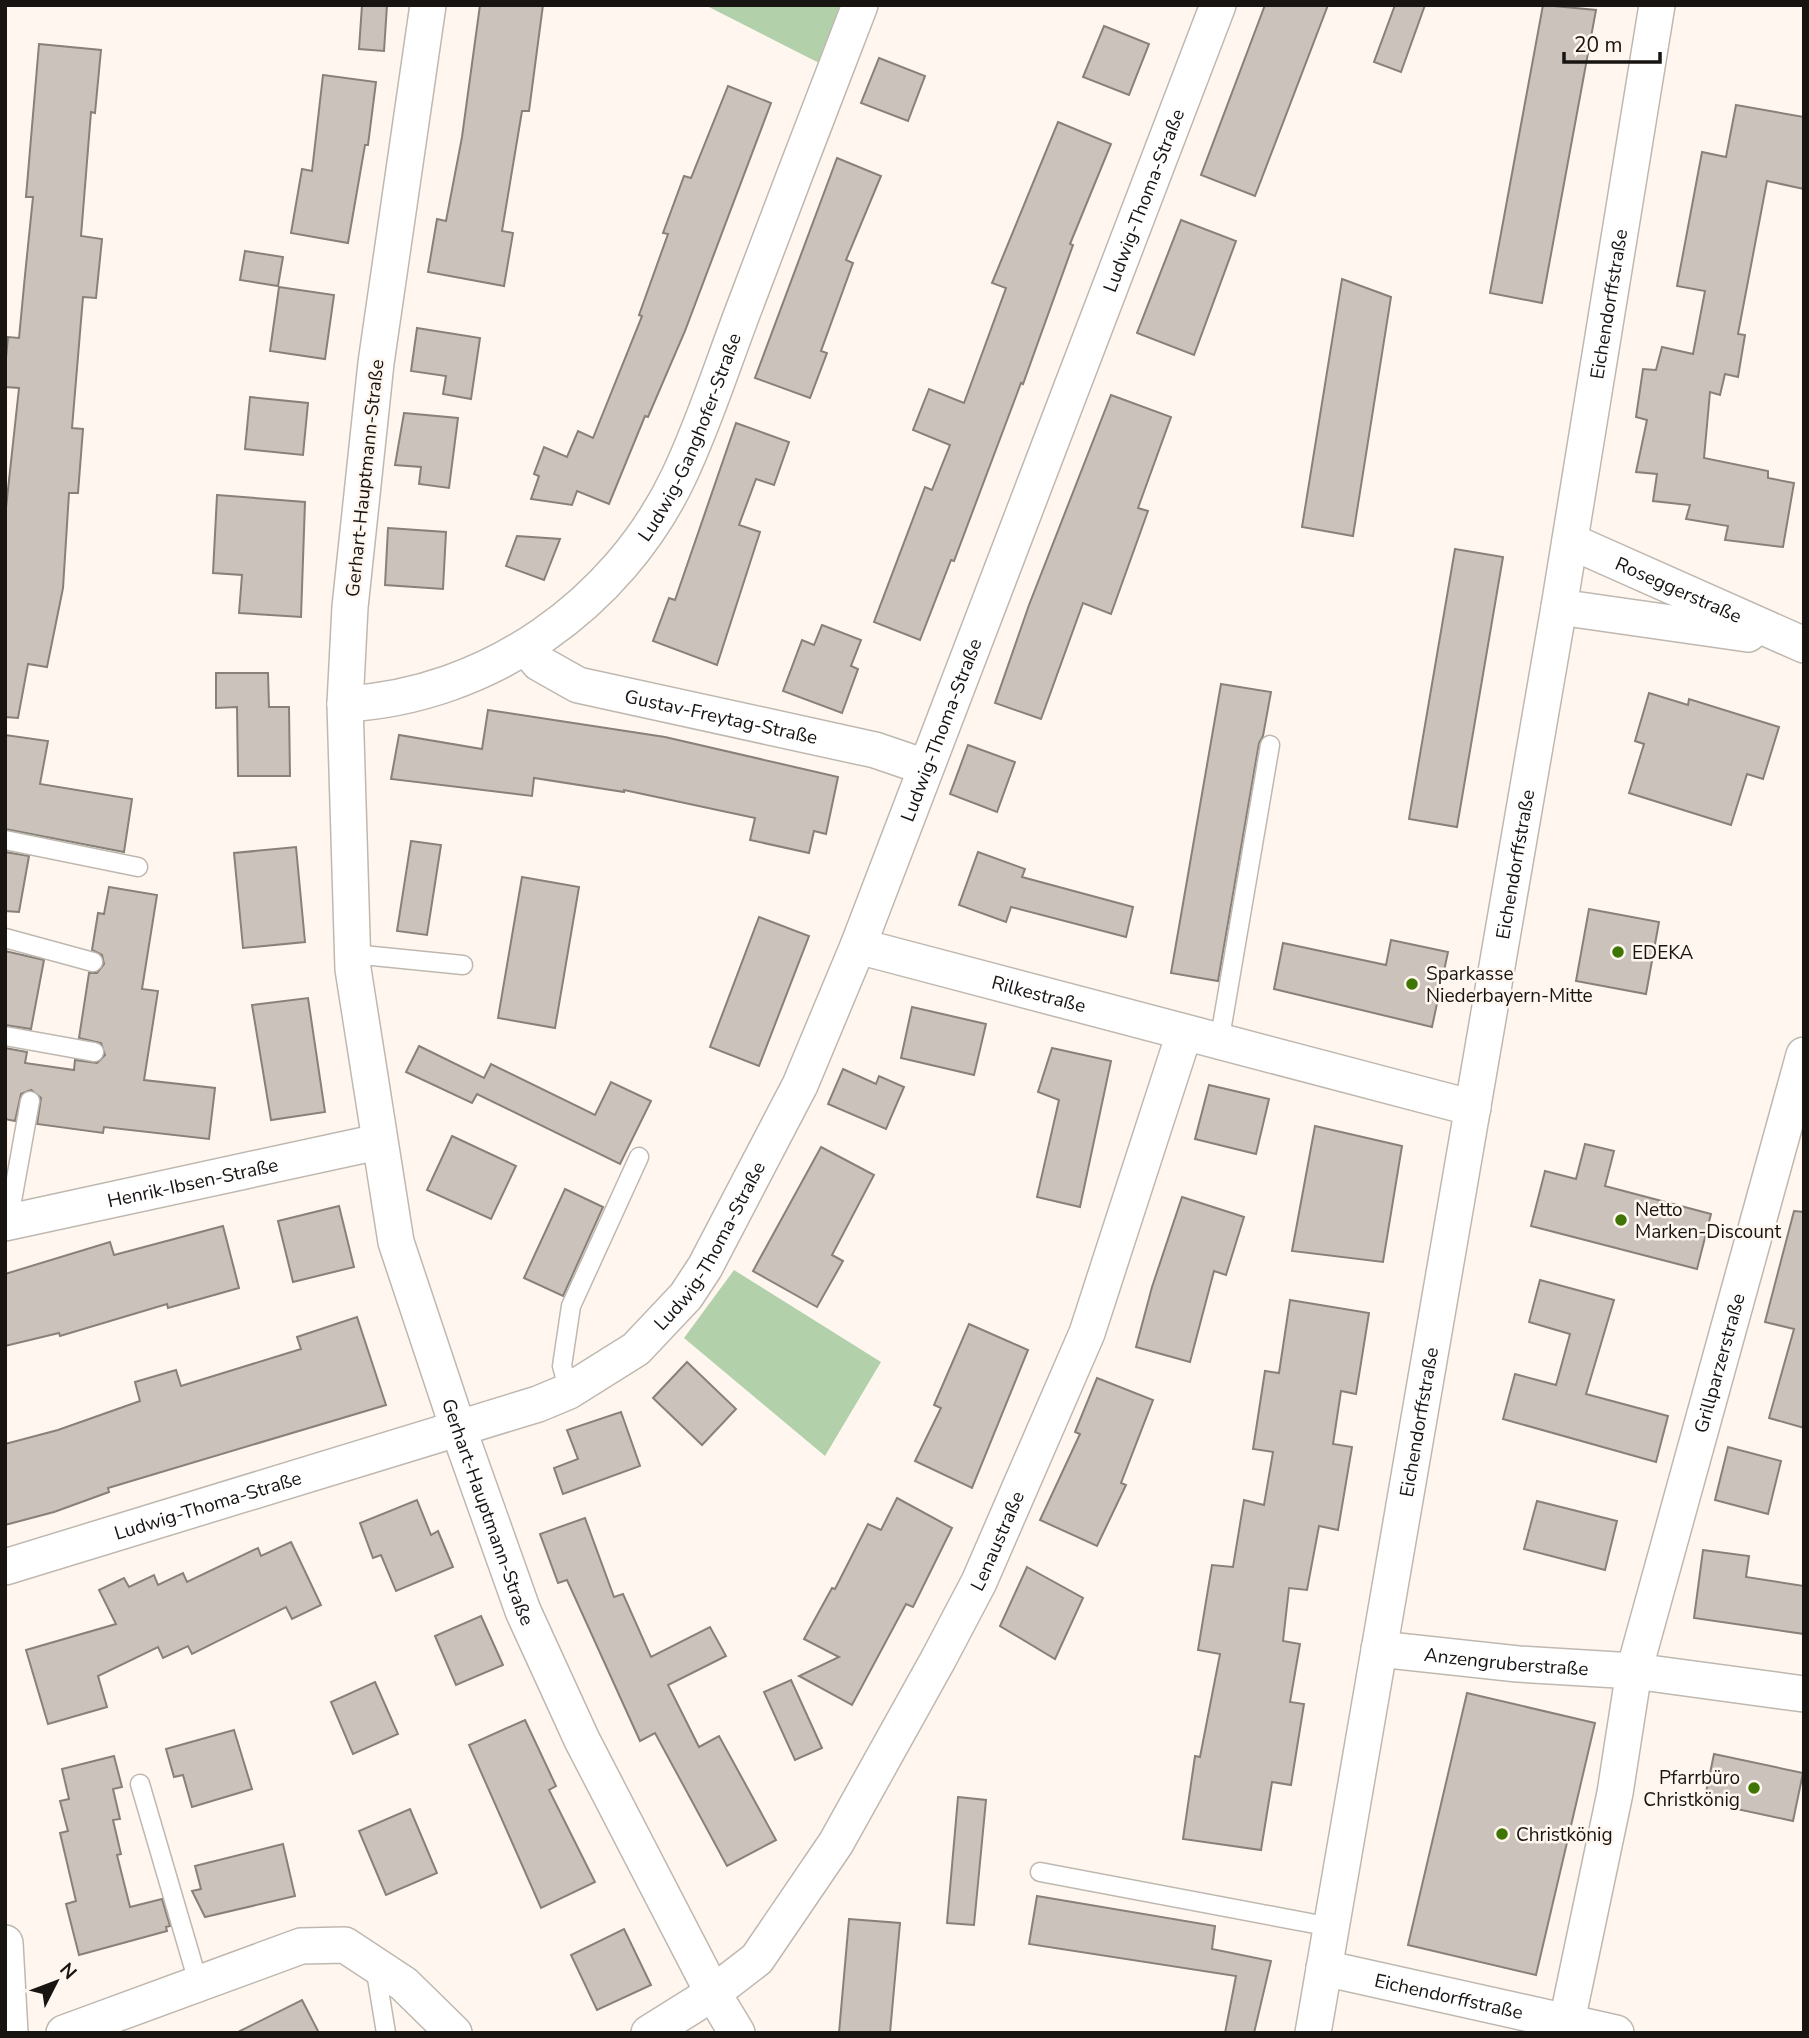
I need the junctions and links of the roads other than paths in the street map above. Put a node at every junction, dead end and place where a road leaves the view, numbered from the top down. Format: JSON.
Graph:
{"nodes":[{"id":1,"x":428,"y":5,"type":"edge"},
{"id":2,"x":860,"y":5,"type":"edge"},
{"id":3,"x":1218,"y":5,"type":"edge"},
{"id":4,"x":1657,"y":5,"type":"edge"},
{"id":5,"x":1570,"y":541,"type":"junction"},
{"id":6,"x":1559,"y":607,"type":"junction"},
{"id":7,"x":1795,"y":642,"type":"edge"},
{"id":8,"x":526,"y":647,"type":"junction"},
{"id":9,"x":345,"y":704,"type":"junction"},
{"id":10,"x":1270,"y":745,"type":"dead end"},
{"id":11,"x":925,"y":767,"type":"junction"},
{"id":12,"x":5,"y":840,"type":"edge"},
{"id":13,"x":138,"y":867,"type":"dead end"},
{"id":14,"x":5,"y":937,"type":"edge"},
{"id":15,"x":858,"y":946,"type":"junction"},
{"id":16,"x":353,"y":954,"type":"junction"},
{"id":17,"x":93,"y":962,"type":"dead end"},
{"id":18,"x":463,"y":965,"type":"dead end"},
{"id":19,"x":1184,"y":1034,"type":"junction"},
{"id":20,"x":5,"y":1036,"type":"edge"},
{"id":21,"x":1219,"y":1043,"type":"junction"},
{"id":22,"x":94,"y":1052,"type":"dead end"},
{"id":23,"x":1804,"y":1055,"type":"edge"},
{"id":24,"x":30,"y":1101,"type":"dead end"},
{"id":25,"x":1473,"y":1108,"type":"junction"},
{"id":26,"x":378,"y":1142,"type":"junction"},
{"id":27,"x":639,"y":1157,"type":"dead end"},
{"id":28,"x":6,"y":1223,"type":"edge"},
{"id":29,"x":569,"y":1391,"type":"junction"},
{"id":30,"x":458,"y":1428,"type":"junction"},
{"id":31,"x":5,"y":1567,"type":"edge"},
{"id":32,"x":1379,"y":1649,"type":"junction"},
{"id":33,"x":1633,"y":1671,"type":"junction"},
{"id":34,"x":1804,"y":1694,"type":"edge"},
{"id":35,"x":139,"y":1784,"type":"dead end"},
{"id":36,"x":1040,"y":1872,"type":"dead end"},
{"id":37,"x":1331,"y":1927,"type":"junction"},
{"id":38,"x":5,"y":1943,"type":"edge"},
{"id":39,"x":375,"y":1962,"type":"junction"},
{"id":40,"x":1324,"y":1968,"type":"junction"},
{"id":41,"x":198,"y":1982,"type":"junction"},
{"id":42,"x":713,"y":1993,"type":"junction"},
{"id":43,"x":1567,"y":2021,"type":"junction"},
{"id":44,"x":8,"y":2028,"type":"edge"},
{"id":45,"x":64,"y":2033,"type":"edge"},
{"id":46,"x":386,"y":2033,"type":"edge"},
{"id":47,"x":454,"y":2033,"type":"edge"},
{"id":48,"x":649,"y":2033,"type":"edge"},
{"id":49,"x":737,"y":2033,"type":"edge"},
{"id":50,"x":1313,"y":2033,"type":"edge"},
{"id":51,"x":1616,"y":2033,"type":"edge"}],
"edges":[{"from":1,"to":9,"type":"street","name":"Gerhart-Hauptmann-Straße"},
{"from":2,"to":8,"type":"street","name":"Ludwig-Ganghofer-Straße"},
{"from":3,"to":11,"type":"street","name":"Ludwig-Thoma-Straße"},
{"from":4,"to":5,"type":"street","name":"Eichendorffstraße"},
{"from":5,"to":6,"type":"street","name":"Eichendorffstraße"},
{"from":5,"to":7,"type":"street","name":"Roseggerstraße"},
{"from":6,"to":7,"type":"street","name":"Roseggerstraße"},
{"from":6,"to":25,"type":"street","name":"Eichendorffstraße"},
{"from":8,"to":9,"type":"street","name":"Ludwig-Ganghofer-Straße"},
{"from":8,"to":11,"type":"street","name":"Gustav-Freytag-Straße"},
{"from":9,"to":16,"type":"street","name":"Gerhart-Hauptmann-Straße"},
{"from":10,"to":21,"type":"lane"},
{"from":11,"to":15,"type":"street","name":"Ludwig-Thoma-Straße"},
{"from":12,"to":13,"type":"lane"},
{"from":14,"to":17,"type":"lane"},
{"from":15,"to":19,"type":"street","name":"Rilkestraße"},
{"from":15,"to":29,"type":"street","name":"Ludwig-Thoma-Straße"},
{"from":16,"to":18,"type":"lane"},
{"from":16,"to":26,"type":"street","name":"Gerhart-Hauptmann-Straße"},
{"from":19,"to":21,"type":"street","name":"Rilkestraße"},
{"from":19,"to":42,"type":"street","name":"Lenaustraße"},
{"from":20,"to":22,"type":"lane"},
{"from":21,"to":25,"type":"street","name":"Rilkestraße"},
{"from":23,"to":33,"type":"street","name":"Grillparzerstraße"},
{"from":24,"to":28,"type":"lane","name":"Henrik-Ibsen-Straße"},
{"from":25,"to":32,"type":"street","name":"Eichendorffstraße"},
{"from":26,"to":28,"type":"street","name":"Henrik-Ibsen-Straße"},
{"from":26,"to":30,"type":"street","name":"Gerhart-Hauptmann-Straße"},
{"from":27,"to":29,"type":"lane"},
{"from":29,"to":30,"type":"street","name":"Ludwig-Thoma-Straße"},
{"from":30,"to":31,"type":"street","name":"Ludwig-Thoma-Straße"},
{"from":30,"to":42,"type":"street","name":"Gerhart-Hauptmann-Straße"},
{"from":32,"to":33,"type":"street","name":"Anzengruberstraße"},
{"from":32,"to":37,"type":"street","name":"Eichendorffstraße"},
{"from":33,"to":34,"type":"street","name":"Anzengruberstraße"},
{"from":33,"to":43,"type":"street"},
{"from":35,"to":41,"type":"lane"},
{"from":36,"to":37,"type":"lane"},
{"from":37,"to":40,"type":"street","name":"Eichendorffstraße"},
{"from":38,"to":44,"type":"street"},
{"from":39,"to":41,"type":"street"},
{"from":39,"to":46,"type":"lane"},
{"from":39,"to":47,"type":"street"},
{"from":40,"to":43,"type":"street","name":"Eichendorffstraße"},
{"from":40,"to":50,"type":"street","name":"Eichendorffstraße"},
{"from":41,"to":45,"type":"street"},
{"from":42,"to":48,"type":"street","name":"Lenaustraße"},
{"from":42,"to":49,"type":"street","name":"Gerhart-Hauptmann-Straße"},
{"from":43,"to":51,"type":"street","name":"Eichendorffstraße"}]}
